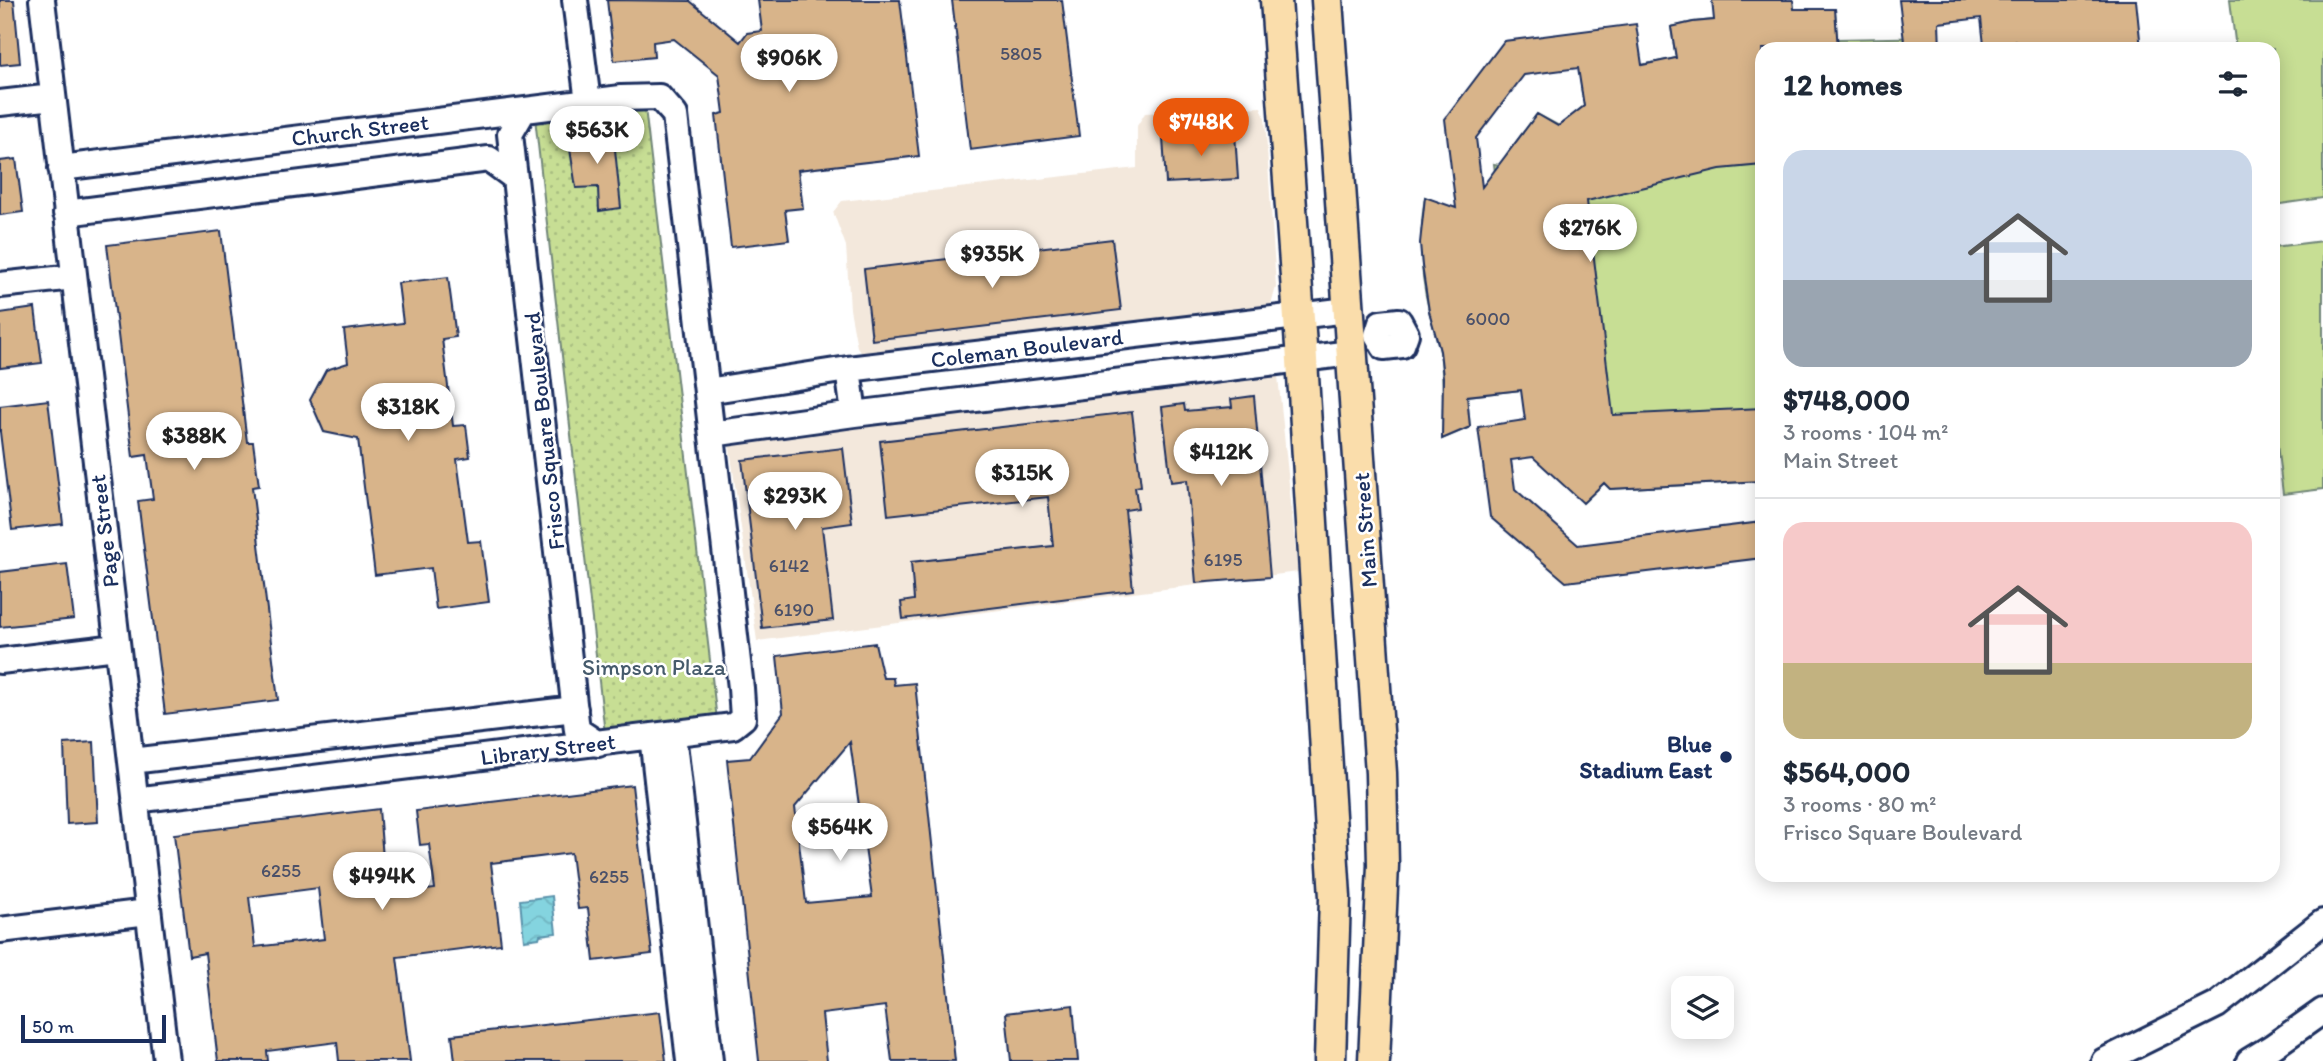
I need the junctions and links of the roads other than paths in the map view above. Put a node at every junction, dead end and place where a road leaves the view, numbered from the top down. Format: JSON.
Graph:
{"nodes":[{"id":1,"x":42,"y":0,"type":"edge"},
{"id":2,"x":575,"y":0,"type":"edge"},
{"id":3,"x":1276,"y":0,"type":"edge"},
{"id":4,"x":1320,"y":6,"type":"edge"},
{"id":5,"x":53,"y":97,"type":"junction"},
{"id":6,"x":588,"y":102,"type":"junction"},
{"id":7,"x":0,"y":103,"type":"edge"},
{"id":8,"x":524,"y":110,"type":"junction"},
{"id":9,"x":61,"y":168,"type":"junction"},
{"id":10,"x":515,"y":178,"type":"junction"},
{"id":11,"x":66,"y":213,"type":"junction"},
{"id":12,"x":74,"y":277,"type":"junction"},
{"id":13,"x":0,"y":285,"type":"edge"},
{"id":14,"x":1299,"y":317,"type":"junction"},
{"id":15,"x":1409,"y":333,"type":"dead end"},
{"id":16,"x":1357,"y":334,"type":"junction"},
{"id":17,"x":1302,"y":360,"type":"junction"},
{"id":18,"x":848,"y":369,"type":"junction"},
{"id":19,"x":707,"y":391,"type":"junction"},
{"id":20,"x":854,"y":414,"type":"junction"},
{"id":21,"x":712,"y":435,"type":"junction"},
{"id":22,"x":117,"y":647,"type":"junction"},
{"id":23,"x":0,"y":661,"type":"edge"},
{"id":24,"x":575,"y":709,"type":"junction"},
{"id":25,"x":663,"y":735,"type":"junction"},
{"id":26,"x":348,"y":736,"type":"junction"},
{"id":27,"x":598,"y":744,"type":"junction"},
{"id":28,"x":131,"y":761,"type":"junction"},
{"id":29,"x":351,"y":774,"type":"junction"},
{"id":30,"x":135,"y":800,"type":"junction"},
{"id":31,"x":148,"y":912,"type":"junction"},
{"id":32,"x":2323,"y":922,"type":"edge"},
{"id":33,"x":0,"y":930,"type":"edge"},
{"id":34,"x":2323,"y":1010,"type":"edge"},
{"id":35,"x":166,"y":1061,"type":"edge"},
{"id":36,"x":689,"y":1061,"type":"edge"},
{"id":37,"x":710,"y":1061,"type":"edge"},
{"id":38,"x":1331,"y":1061,"type":"edge"},
{"id":39,"x":1374,"y":1061,"type":"edge"},
{"id":40,"x":2104,"y":1061,"type":"edge"},
{"id":41,"x":2249,"y":1061,"type":"edge"}],
"edges":[{"from":1,"to":5,"type":"street","name":"Page Street"},
{"from":2,"to":6,"type":"street"},
{"from":3,"to":14,"type":"main road"},
{"from":4,"to":16,"type":"main road","name":"Main Street"},
{"from":5,"to":7,"type":"street"},
{"from":5,"to":9,"type":"street","name":"Page Street"},
{"from":6,"to":8,"type":"street","name":"Church Street"},
{"from":6,"to":19,"type":"street","name":"Church Street"},
{"from":8,"to":9,"type":"street","name":"Church Street"},
{"from":8,"to":10,"type":"street","name":"Frisco Square Boulevard"},
{"from":9,"to":11,"type":"street","name":"Page Street"},
{"from":10,"to":11,"type":"street","name":"Church Street"},
{"from":10,"to":24,"type":"street","name":"Frisco Square Boulevard"},
{"from":11,"to":12,"type":"street","name":"Page Street"},
{"from":12,"to":13,"type":"street"},
{"from":12,"to":22,"type":"street","name":"Page Street"},
{"from":14,"to":16,"type":"street","name":"Coleman Boulevard"},
{"from":14,"to":17,"type":"main road"},
{"from":14,"to":18,"type":"street","name":"Coleman Boulevard"},
{"from":15,"to":16,"type":"street"},
{"from":16,"to":17,"type":"street","name":"Coleman Boulevard"},
{"from":16,"to":39,"type":"main road","name":"Main Street"},
{"from":17,"to":20,"type":"street","name":"Coleman Boulevard"},
{"from":17,"to":38,"type":"main road"},
{"from":18,"to":19,"type":"street","name":"Coleman Boulevard"},
{"from":18,"to":20,"type":"street"},
{"from":19,"to":21,"type":"street"},
{"from":20,"to":21,"type":"street","name":"Coleman Boulevard"},
{"from":21,"to":25,"type":"street","name":"Library Street"},
{"from":22,"to":23,"type":"street"},
{"from":22,"to":28,"type":"street","name":"Page Street"},
{"from":24,"to":26,"type":"street","name":"Library Street"},
{"from":24,"to":27,"type":"street","name":"Frisco Square Boulevard"},
{"from":25,"to":27,"type":"street","name":"Library Street"},
{"from":25,"to":36,"type":"street"},
{"from":25,"to":37,"type":"street"},
{"from":26,"to":28,"type":"street","name":"Library Street"},
{"from":26,"to":29,"type":"street"},
{"from":27,"to":29,"type":"street","name":"Library Street"},
{"from":28,"to":30,"type":"street","name":"Page Street"},
{"from":29,"to":30,"type":"street","name":"Library Street"},
{"from":30,"to":31,"type":"street","name":"Page Street"},
{"from":31,"to":33,"type":"street"},
{"from":31,"to":35,"type":"street","name":"Page Street"},
{"from":32,"to":40,"type":"street"},
{"from":34,"to":41,"type":"street"}]}
